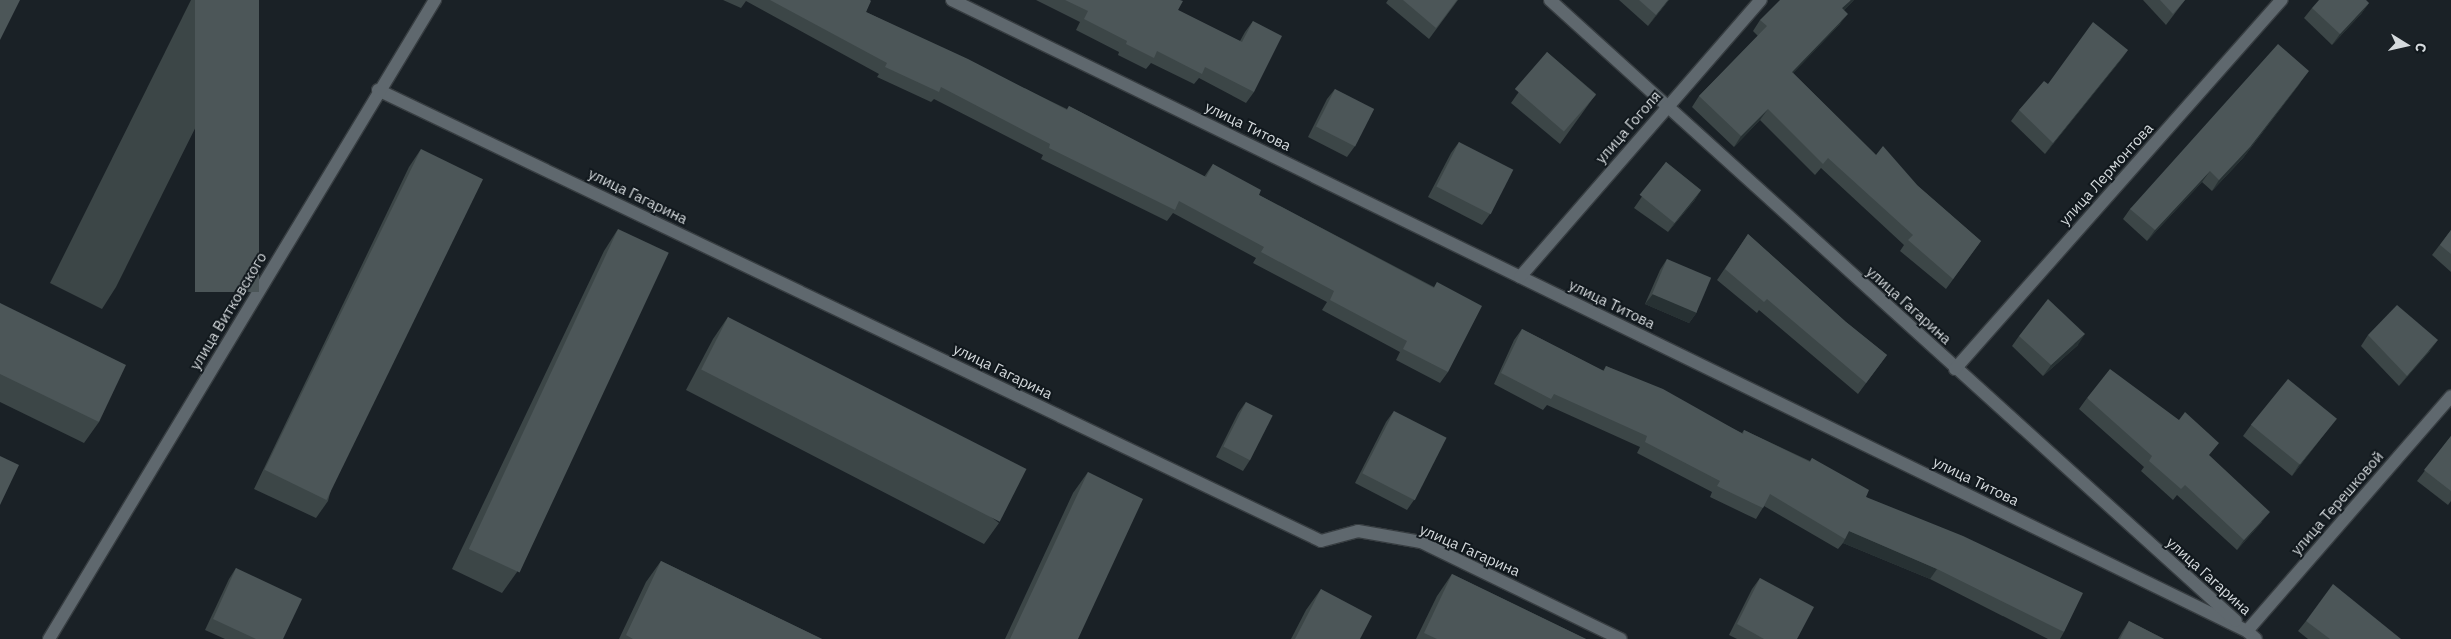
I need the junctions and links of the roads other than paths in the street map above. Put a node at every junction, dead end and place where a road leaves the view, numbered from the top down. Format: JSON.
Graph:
{"nodes":[{"id":1,"x":436,"y":0,"type":"edge"},
{"id":2,"x":952,"y":0,"type":"edge"},
{"id":3,"x":1550,"y":0,"type":"edge"},
{"id":4,"x":1761,"y":0,"type":"edge"},
{"id":5,"x":2282,"y":0,"type":"edge"},
{"id":6,"x":378,"y":90,"type":"junction"},
{"id":7,"x":1667,"y":107,"type":"junction"},
{"id":8,"x":1520,"y":277,"type":"junction"},
{"id":9,"x":1955,"y":369,"type":"junction"},
{"id":10,"x":2451,"y":396,"type":"edge"},
{"id":11,"x":2251,"y":635,"type":"edge"},
{"id":12,"x":49,"y":639,"type":"edge"},
{"id":13,"x":1621,"y":639,"type":"edge"}],
"edges":[{"from":1,"to":6,"type":"street","name":"улица Витковского"},
{"from":2,"to":8,"type":"street","name":"улица Титова"},
{"from":3,"to":7,"type":"street","name":"улица Гагарина"},
{"from":4,"to":7,"type":"street","name":"улица Гоголя"},
{"from":5,"to":9,"type":"street","name":"улица Лермонтова"},
{"from":6,"to":12,"type":"street","name":"улица Витковского"},
{"from":6,"to":13,"type":"street","name":"улица Гагарина"},
{"from":7,"to":8,"type":"street","name":"улица Гоголя"},
{"from":7,"to":9,"type":"street","name":"улица Гагарина"},
{"from":8,"to":11,"type":"street","name":"улица Титова"},
{"from":9,"to":11,"type":"street","name":"улица Гагарина"},
{"from":10,"to":11,"type":"street","name":"улица Терешковой"}]}
